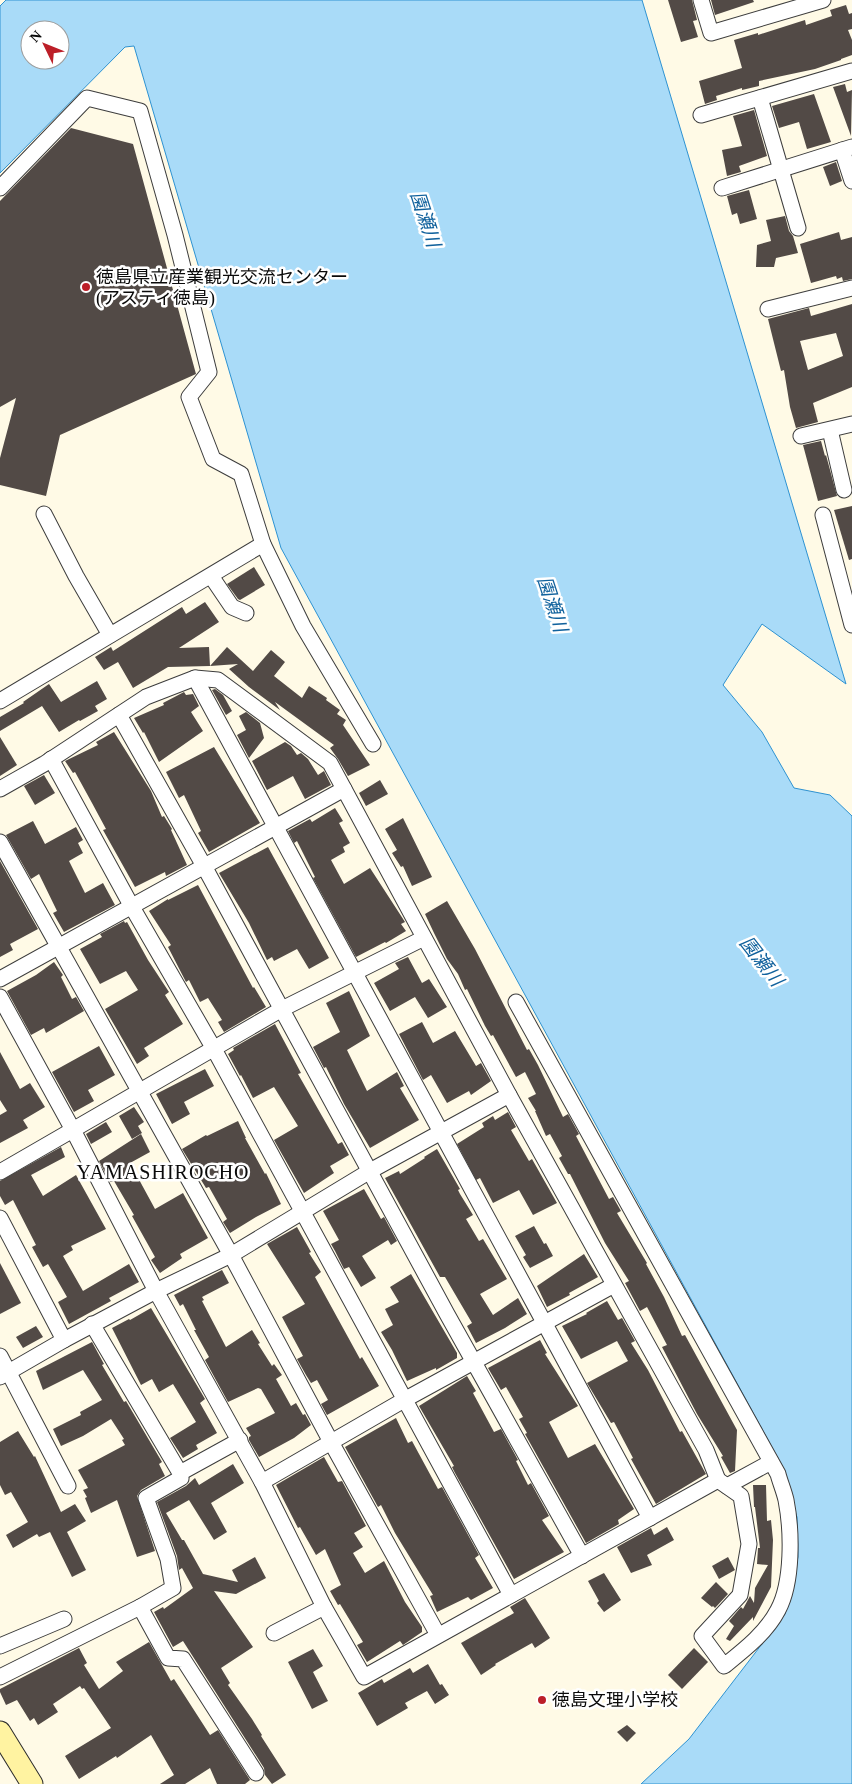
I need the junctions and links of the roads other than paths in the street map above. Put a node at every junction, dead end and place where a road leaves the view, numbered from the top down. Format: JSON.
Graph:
{"nodes":[{"id":1,"x":701,"y":0,"type":"edge"},
{"id":2,"x":823,"y":0,"type":"edge"},
{"id":3,"x":852,"y":71,"type":"edge"},
{"id":4,"x":760,"y":98,"type":"junction"},
{"id":5,"x":701,"y":115,"type":"dead end"},
{"id":6,"x":847,"y":149,"type":"edge"},
{"id":7,"x":782,"y":169,"type":"junction"},
{"id":8,"x":852,"y":181,"type":"edge"},
{"id":9,"x":0,"y":188,"type":"edge"},
{"id":10,"x":722,"y":188,"type":"dead end"},
{"id":11,"x":798,"y":228,"type":"dead end"},
{"id":12,"x":852,"y":288,"type":"edge"},
{"id":13,"x":768,"y":309,"type":"dead end"},
{"id":14,"x":852,"y":424,"type":"edge"},
{"id":15,"x":830,"y":430,"type":"junction"},
{"id":16,"x":801,"y":436,"type":"dead end"},
{"id":17,"x":844,"y":490,"type":"dead end"},
{"id":18,"x":44,"y":514,"type":"dead end"},
{"id":19,"x":823,"y":515,"type":"dead end"},
{"id":20,"x":263,"y":544,"type":"junction"},
{"id":21,"x":211,"y":576,"type":"junction"},
{"id":22,"x":246,"y":613,"type":"dead end"},
{"id":23,"x":852,"y":625,"type":"edge"},
{"id":24,"x":110,"y":635,"type":"junction"},
{"id":25,"x":195,"y":678,"type":"junction"},
{"id":26,"x":0,"y":701,"type":"edge"},
{"id":27,"x":119,"y":714,"type":"junction"},
{"id":28,"x":374,"y":744,"type":"dead end"},
{"id":29,"x":51,"y":759,"type":"junction"},
{"id":30,"x":0,"y":789,"type":"edge"},
{"id":31,"x":344,"y":789,"type":"junction"},
{"id":32,"x":275,"y":827,"type":"junction"},
{"id":33,"x":0,"y":842,"type":"edge"},
{"id":34,"x":204,"y":866,"type":"junction"},
{"id":35,"x":132,"y":907,"type":"junction"},
{"id":36,"x":424,"y":938,"type":"junction"},
{"id":37,"x":59,"y":947,"type":"junction"},
{"id":38,"x":353,"y":973,"type":"junction"},
{"id":39,"x":0,"y":979,"type":"edge"},
{"id":40,"x":0,"y":997,"type":"edge"},
{"id":41,"x":516,"y":1002,"type":"dead end"},
{"id":42,"x":282,"y":1009,"type":"junction"},
{"id":43,"x":214,"y":1049,"type":"junction"},
{"id":44,"x":140,"y":1092,"type":"junction"},
{"id":45,"x":509,"y":1095,"type":"junction"},
{"id":46,"x":73,"y":1130,"type":"junction"},
{"id":47,"x":441,"y":1132,"type":"junction"},
{"id":48,"x":370,"y":1171,"type":"junction"},
{"id":49,"x":0,"y":1172,"type":"edge"},
{"id":50,"x":302,"y":1211,"type":"junction"},
{"id":51,"x":0,"y":1218,"type":"edge"},
{"id":52,"x":231,"y":1255,"type":"junction"},
{"id":53,"x":614,"y":1286,"type":"junction"},
{"id":54,"x":156,"y":1291,"type":"junction"},
{"id":55,"x":92,"y":1324,"type":"junction"},
{"id":56,"x":544,"y":1324,"type":"junction"},
{"id":57,"x":64,"y":1340,"type":"junction"},
{"id":58,"x":0,"y":1356,"type":"edge"},
{"id":59,"x":474,"y":1362,"type":"junction"},
{"id":60,"x":4,"y":1374,"type":"edge"},
{"id":61,"x":404,"y":1400,"type":"junction"},
{"id":62,"x":240,"y":1440,"type":"junction"},
{"id":63,"x":331,"y":1442,"type":"junction"},
{"id":64,"x":771,"y":1462,"type":"junction"},
{"id":65,"x":180,"y":1474,"type":"junction"},
{"id":66,"x":262,"y":1482,"type":"junction"},
{"id":67,"x":723,"y":1484,"type":"junction"},
{"id":68,"x":68,"y":1486,"type":"dead end"},
{"id":69,"x":650,"y":1518,"type":"junction"},
{"id":70,"x":582,"y":1556,"type":"junction"},
{"id":71,"x":510,"y":1595,"type":"junction"},
{"id":72,"x":140,"y":1607,"type":"junction"},
{"id":73,"x":324,"y":1607,"type":"junction"},
{"id":74,"x":64,"y":1619,"type":"dead end"},
{"id":75,"x":274,"y":1633,"type":"dead end"},
{"id":76,"x":438,"y":1635,"type":"junction"},
{"id":77,"x":0,"y":1646,"type":"edge"},
{"id":78,"x":0,"y":1676,"type":"edge"},
{"id":79,"x":0,"y":1732,"type":"edge"},
{"id":80,"x":256,"y":1772,"type":"dead end"},
{"id":81,"x":32,"y":1784,"type":"edge"}],
"edges":[{"from":1,"to":2,"type":"street"},
{"from":3,"to":4,"type":"street"},
{"from":4,"to":5,"type":"street"},
{"from":4,"to":7,"type":"street"},
{"from":6,"to":7,"type":"street"},
{"from":6,"to":8,"type":"street"},
{"from":7,"to":10,"type":"street"},
{"from":7,"to":11,"type":"street"},
{"from":9,"to":20,"type":"street"},
{"from":12,"to":13,"type":"street"},
{"from":14,"to":15,"type":"street"},
{"from":15,"to":16,"type":"street"},
{"from":15,"to":17,"type":"street"},
{"from":18,"to":24,"type":"street"},
{"from":19,"to":23,"type":"street"},
{"from":20,"to":21,"type":"street"},
{"from":20,"to":28,"type":"street"},
{"from":21,"to":22,"type":"street"},
{"from":21,"to":24,"type":"street"},
{"from":24,"to":26,"type":"street"},
{"from":25,"to":27,"type":"street"},
{"from":25,"to":31,"type":"street"},
{"from":25,"to":32,"type":"street"},
{"from":27,"to":29,"type":"street"},
{"from":27,"to":34,"type":"street"},
{"from":29,"to":30,"type":"street"},
{"from":29,"to":35,"type":"street"},
{"from":31,"to":32,"type":"street"},
{"from":31,"to":36,"type":"street"},
{"from":32,"to":34,"type":"street"},
{"from":32,"to":38,"type":"street"},
{"from":33,"to":37,"type":"street"},
{"from":34,"to":35,"type":"street"},
{"from":34,"to":42,"type":"street"},
{"from":35,"to":37,"type":"street"},
{"from":35,"to":43,"type":"street"},
{"from":36,"to":38,"type":"street"},
{"from":36,"to":45,"type":"street"},
{"from":37,"to":39,"type":"street"},
{"from":37,"to":44,"type":"street"},
{"from":38,"to":42,"type":"street"},
{"from":38,"to":47,"type":"street"},
{"from":40,"to":46,"type":"street"},
{"from":41,"to":64,"type":"street"},
{"from":42,"to":43,"type":"street"},
{"from":42,"to":48,"type":"street"},
{"from":43,"to":44,"type":"street"},
{"from":43,"to":50,"type":"street"},
{"from":44,"to":46,"type":"street"},
{"from":44,"to":52,"type":"street"},
{"from":45,"to":47,"type":"street"},
{"from":45,"to":53,"type":"street"},
{"from":46,"to":49,"type":"street"},
{"from":46,"to":54,"type":"street"},
{"from":47,"to":48,"type":"street"},
{"from":47,"to":56,"type":"street"},
{"from":48,"to":50,"type":"street"},
{"from":48,"to":59,"type":"street"},
{"from":50,"to":52,"type":"street"},
{"from":50,"to":61,"type":"street"},
{"from":51,"to":57,"type":"street"},
{"from":52,"to":54,"type":"street"},
{"from":52,"to":63,"type":"street"},
{"from":53,"to":56,"type":"street"},
{"from":53,"to":67,"type":"street"},
{"from":54,"to":55,"type":"street"},
{"from":54,"to":62,"type":"street"},
{"from":55,"to":57,"type":"street"},
{"from":55,"to":65,"type":"street"},
{"from":56,"to":59,"type":"street"},
{"from":56,"to":69,"type":"street"},
{"from":57,"to":60,"type":"street"},
{"from":58,"to":60,"type":"street"},
{"from":59,"to":61,"type":"street"},
{"from":59,"to":70,"type":"street"},
{"from":60,"to":68,"type":"street"},
{"from":61,"to":63,"type":"street"},
{"from":61,"to":71,"type":"street"},
{"from":62,"to":65,"type":"street"},
{"from":62,"to":66,"type":"street"},
{"from":63,"to":66,"type":"street"},
{"from":63,"to":76,"type":"street"},
{"from":64,"to":67,"type":"street"},
{"from":64,"to":67,"type":"street"},
{"from":65,"to":72,"type":"street"},
{"from":66,"to":73,"type":"street"},
{"from":67,"to":69,"type":"street"},
{"from":69,"to":70,"type":"street"},
{"from":70,"to":71,"type":"street"},
{"from":71,"to":76,"type":"street"},
{"from":72,"to":78,"type":"street"},
{"from":72,"to":80,"type":"street"},
{"from":73,"to":75,"type":"street"},
{"from":73,"to":76,"type":"street"},
{"from":74,"to":77,"type":"street"},
{"from":79,"to":81,"type":"street"}]}
